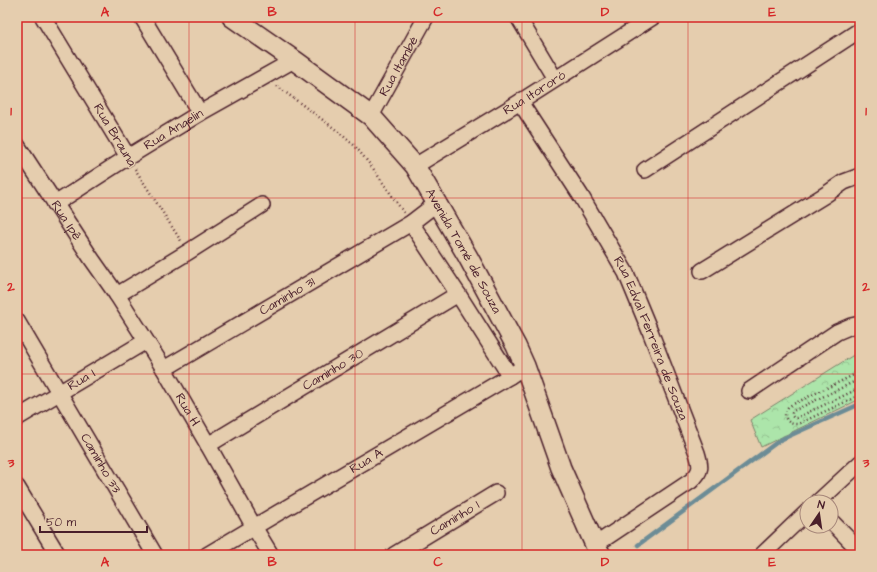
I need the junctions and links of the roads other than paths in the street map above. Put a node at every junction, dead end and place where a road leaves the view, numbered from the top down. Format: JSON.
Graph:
{"nodes":[{"id":1,"x":43,"y":17,"type":"edge"},
{"id":2,"x":142,"y":17,"type":"edge"},
{"id":3,"x":232,"y":17,"type":"edge"},
{"id":4,"x":426,"y":17,"type":"edge"},
{"id":5,"x":518,"y":17,"type":"edge"},
{"id":6,"x":653,"y":17,"type":"edge"},
{"id":7,"x":860,"y":30,"type":"edge"},
{"id":8,"x":294,"y":60,"type":"junction"},
{"id":9,"x":555,"y":79,"type":"junction"},
{"id":10,"x":520,"y":102,"type":"junction"},
{"id":11,"x":200,"y":113,"type":"junction"},
{"id":12,"x":371,"y":116,"type":"junction"},
{"id":13,"x":17,"y":145,"type":"edge"},
{"id":14,"x":128,"y":157,"type":"junction"},
{"id":15,"x":415,"y":166,"type":"junction"},
{"id":16,"x":645,"y":170,"type":"dead end"},
{"id":17,"x":860,"y":176,"type":"edge"},
{"id":18,"x":437,"y":203,"type":"junction"},
{"id":19,"x":55,"y":204,"type":"junction"},
{"id":20,"x":262,"y":205,"type":"dead end"},
{"id":21,"x":411,"y":223,"type":"junction"},
{"id":22,"x":702,"y":271,"type":"dead end"},
{"id":23,"x":458,"y":294,"type":"junction"},
{"id":24,"x":117,"y":295,"type":"junction"},
{"id":25,"x":17,"y":320,"type":"edge"},
{"id":26,"x":860,"y":324,"type":"edge"},
{"id":27,"x":146,"y":341,"type":"junction"},
{"id":28,"x":164,"y":369,"type":"junction"},
{"id":29,"x":517,"y":371,"type":"junction"},
{"id":30,"x":749,"y":391,"type":"dead end"},
{"id":31,"x":60,"y":393,"type":"junction"},
{"id":32,"x":17,"y":418,"type":"edge"},
{"id":33,"x":208,"y":445,"type":"junction"},
{"id":34,"x":860,"y":463,"type":"edge"},
{"id":35,"x":17,"y":487,"type":"edge"},
{"id":36,"x":496,"y":493,"type":"dead end"},
{"id":37,"x":827,"y":494,"type":"edge"},
{"id":38,"x":799,"y":520,"type":"edge"},
{"id":39,"x":254,"y":527,"type":"junction"},
{"id":40,"x":839,"y":529,"type":"edge"},
{"id":41,"x":860,"y":551,"type":"edge"},
{"id":42,"x":597,"y":552,"type":"edge"},
{"id":43,"x":58,"y":555,"type":"edge"},
{"id":44,"x":155,"y":555,"type":"edge"},
{"id":45,"x":207,"y":555,"type":"edge"},
{"id":46,"x":271,"y":555,"type":"edge"},
{"id":47,"x":394,"y":555,"type":"edge"},
{"id":48,"x":762,"y":555,"type":"edge"}],
"edges":[{"from":1,"to":14,"type":"street","name":"Rua Brauna"},
{"from":2,"to":11,"type":"street"},
{"from":3,"to":8,"type":"street","name":"Avenida Tomé de Souza"},
{"from":4,"to":12,"type":"street","name":"Rua Itambé"},
{"from":5,"to":9,"type":"street"},
{"from":6,"to":9,"type":"street","name":"Rua Itororó"},
{"from":7,"to":16,"type":"street"},
{"from":8,"to":11,"type":"street","name":"Rua Angelin"},
{"from":8,"to":12,"type":"street","name":"Avenida Tomé de Souza"},
{"from":9,"to":10,"type":"street","name":"Rua Itororó"},
{"from":10,"to":15,"type":"street","name":"Rua Itororó"},
{"from":10,"to":42,"type":"street","name":"Rua Edval Ferreira de Souza"},
{"from":11,"to":14,"type":"street","name":"Rua Angelin"},
{"from":12,"to":15,"type":"street","name":"Avenida Tomé de Souza"},
{"from":13,"to":19,"type":"street","name":"Rua Ipê"},
{"from":14,"to":19,"type":"street","name":"Rua Angelin"},
{"from":15,"to":18,"type":"street","name":"Avenida Tomé de Souza"},
{"from":17,"to":22,"type":"street"},
{"from":18,"to":21,"type":"street","name":"Caminho 31"},
{"from":18,"to":29,"type":"street","name":"Avenida Tomé de Souza"},
{"from":19,"to":24,"type":"street","name":"Rua Ipê"},
{"from":20,"to":24,"type":"street"},
{"from":21,"to":23,"type":"street"},
{"from":21,"to":28,"type":"street","name":"Caminho 31"},
{"from":23,"to":29,"type":"street"},
{"from":23,"to":33,"type":"street","name":"Caminho 30"},
{"from":24,"to":27,"type":"street","name":"Rua H"},
{"from":25,"to":31,"type":"street","name":"Caminho 33"},
{"from":26,"to":30,"type":"street"},
{"from":27,"to":28,"type":"street","name":"Rua H"},
{"from":27,"to":31,"type":"street","name":"Rua I"},
{"from":28,"to":33,"type":"street","name":"Rua H"},
{"from":29,"to":39,"type":"street","name":"Rua A"},
{"from":29,"to":42,"type":"street","name":"Avenida Tomé de Souza"},
{"from":31,"to":32,"type":"street","name":"Rua I"},
{"from":31,"to":44,"type":"street","name":"Caminho 33"},
{"from":33,"to":39,"type":"street","name":"Rua H"},
{"from":34,"to":37,"type":"street"},
{"from":35,"to":43,"type":"street"},
{"from":36,"to":47,"type":"street","name":"Caminho 1"},
{"from":38,"to":48,"type":"street"},
{"from":39,"to":45,"type":"street","name":"Rua A"},
{"from":39,"to":46,"type":"street","name":"Rua H"},
{"from":40,"to":41,"type":"street"}]}
